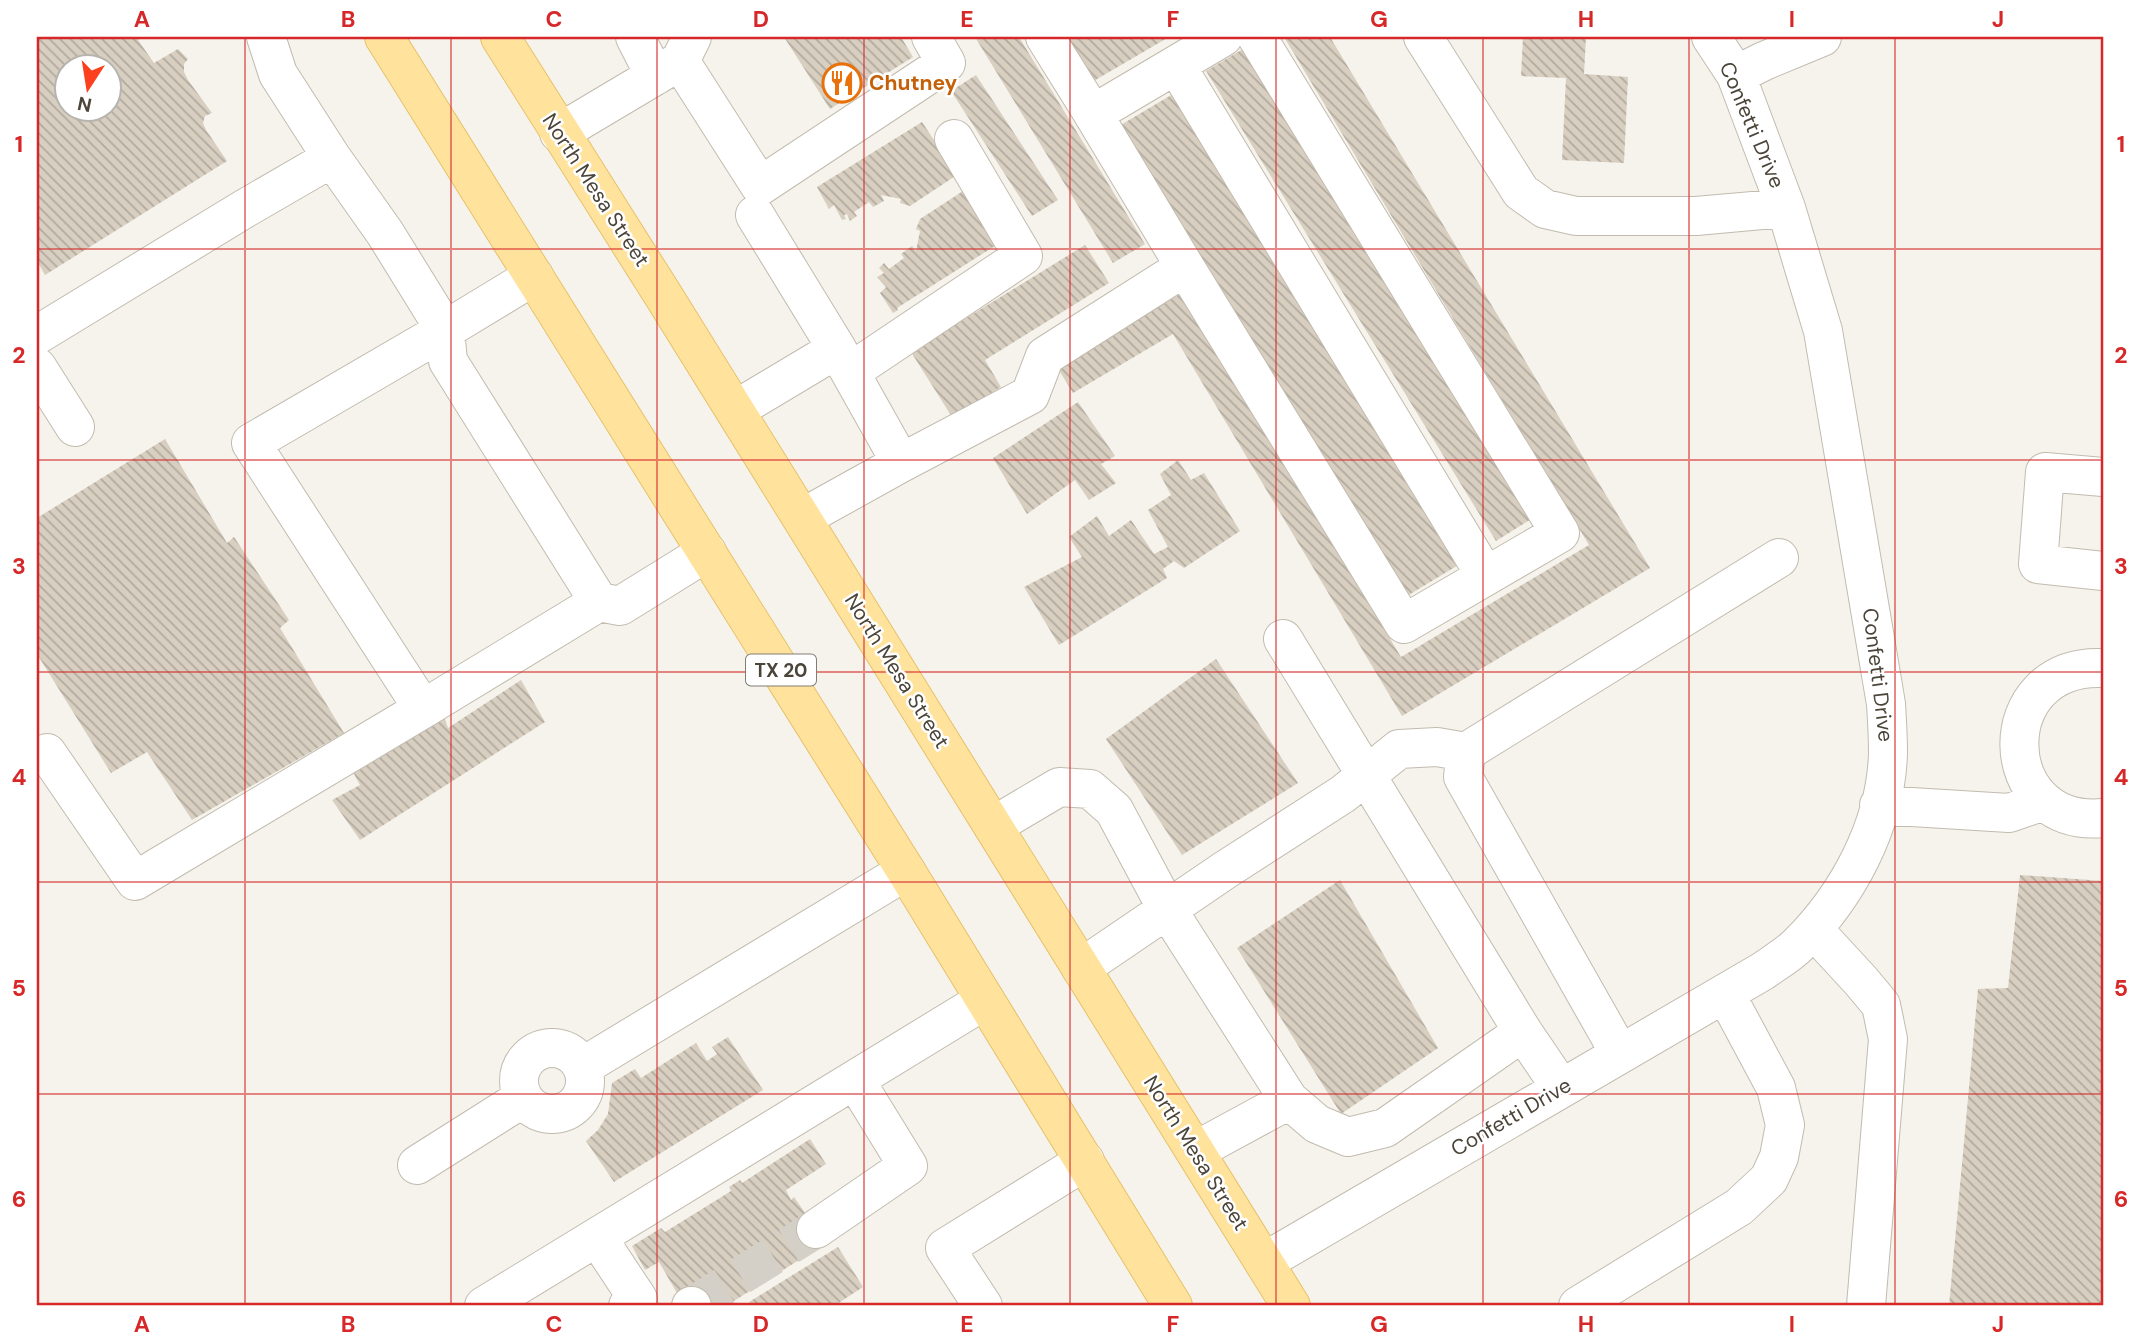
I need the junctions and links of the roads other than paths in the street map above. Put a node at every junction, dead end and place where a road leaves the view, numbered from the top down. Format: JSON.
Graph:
{"nodes":[{"id":1,"x":265,"y":37,"type":"edge"},
{"id":2,"x":384,"y":37,"type":"edge"},
{"id":3,"x":500,"y":37,"type":"edge"},
{"id":4,"x":635,"y":37,"type":"edge"},
{"id":5,"x":931,"y":37,"type":"edge"},
{"id":6,"x":1045,"y":37,"type":"edge"},
{"id":7,"x":1223,"y":37,"type":"edge"},
{"id":8,"x":1257,"y":37,"type":"edge"},
{"id":9,"x":1423,"y":37,"type":"edge"},
{"id":10,"x":1711,"y":37,"type":"edge"},
{"id":11,"x":1822,"y":37,"type":"edge"},
{"id":12,"x":676,"y":58,"type":"edge"},
{"id":13,"x":1176,"y":65,"type":"junction"},
{"id":14,"x":1736,"y":75,"type":"junction"},
{"id":15,"x":1093,"y":114,"type":"junction"},
{"id":16,"x":559,"y":133,"type":"junction"},
{"id":17,"x":954,"y":139,"type":"dead end"},
{"id":18,"x":332,"y":158,"type":"junction"},
{"id":19,"x":1786,"y":208,"type":"junction"},
{"id":20,"x":755,"y":215,"type":"dead end"},
{"id":21,"x":1185,"y":267,"type":"junction"},
{"id":22,"x":534,"y":276,"type":"junction"},
{"id":23,"x":445,"y":330,"type":"junction"},
{"id":24,"x":37,"y":335,"type":"edge"},
{"id":25,"x":844,"y":361,"type":"junction"},
{"id":26,"x":37,"y":366,"type":"edge"},
{"id":27,"x":734,"y":410,"type":"junction"},
{"id":28,"x":75,"y":427,"type":"dead end"},
{"id":29,"x":901,"y":463,"type":"junction"},
{"id":30,"x":2103,"y":477,"type":"edge"},
{"id":31,"x":802,"y":518,"type":"junction"},
{"id":32,"x":707,"y":552,"type":"junction"},
{"id":33,"x":1779,"y":558,"type":"dead end"},
{"id":34,"x":2103,"y":570,"type":"edge"},
{"id":35,"x":1486,"y":575,"type":"junction"},
{"id":36,"x":599,"y":602,"type":"junction"},
{"id":37,"x":1283,"y":639,"type":"dead end"},
{"id":38,"x":2103,"y":668,"type":"edge"},
{"id":39,"x":423,"y":709,"type":"junction"},
{"id":40,"x":1466,"y":752,"type":"junction"},
{"id":41,"x":47,"y":753,"type":"dead end"},
{"id":42,"x":1366,"y":776,"type":"junction"},
{"id":43,"x":2044,"y":801,"type":"junction"},
{"id":44,"x":1879,"y":805,"type":"junction"},
{"id":45,"x":2103,"y":818,"type":"edge"},
{"id":46,"x":993,"y":826,"type":"junction"},
{"id":47,"x":906,"y":871,"type":"junction"},
{"id":48,"x":1167,"y":909,"type":"junction"},
{"id":49,"x":1813,"y":929,"type":"junction"},
{"id":50,"x":1081,"y":968,"type":"junction"},
{"id":51,"x":1725,"y":993,"type":"junction"},
{"id":52,"x":985,"y":1000,"type":"junction"},
{"id":53,"x":1523,"y":1032,"type":"junction"},
{"id":54,"x":1620,"y":1054,"type":"junction"},
{"id":55,"x":855,"y":1080,"type":"junction"},
{"id":56,"x":1561,"y":1088,"type":"junction"},
{"id":57,"x":1289,"y":1100,"type":"junction"},
{"id":58,"x":1195,"y":1151,"type":"junction"},
{"id":59,"x":1085,"y":1161,"type":"junction"},
{"id":60,"x":417,"y":1165,"type":"dead end"},
{"id":61,"x":816,"y":1229,"type":"tunnel mouth"},
{"id":62,"x":597,"y":1237,"type":"junction"},
{"id":63,"x":1264,"y":1262,"type":"junction"},
{"id":64,"x":638,"y":1304,"type":"edge"},
{"id":65,"x":484,"y":1306,"type":"edge"},
{"id":66,"x":983,"y":1306,"type":"edge"},
{"id":67,"x":1173,"y":1306,"type":"edge"},
{"id":68,"x":1292,"y":1306,"type":"edge"},
{"id":69,"x":1578,"y":1306,"type":"edge"},
{"id":70,"x":1866,"y":1306,"type":"edge"}],
"edges":[{"from":1,"to":18,"type":"street"},
{"from":2,"to":22,"type":"main road","number":"TX 20"},
{"from":3,"to":16,"type":"main road","name":"North Mesa Street"},
{"from":4,"to":12,"type":"street"},
{"from":5,"to":12,"type":"street"},
{"from":6,"to":15,"type":"street"},
{"from":7,"to":13,"type":"street"},
{"from":8,"to":35,"type":"street"},
{"from":9,"to":19,"type":"street"},
{"from":10,"to":14,"type":"street","name":"Confetti Drive"},
{"from":11,"to":14,"type":"street"},
{"from":12,"to":16,"type":"street"},
{"from":13,"to":15,"type":"street"},
{"from":13,"to":35,"type":"street"},
{"from":14,"to":19,"type":"street","name":"Confetti Drive"},
{"from":15,"to":21,"type":"street"},
{"from":16,"to":27,"type":"main road","name":"North Mesa Street"},
{"from":17,"to":25,"type":"street"},
{"from":18,"to":23,"type":"street"},
{"from":18,"to":24,"type":"street"},
{"from":19,"to":44,"type":"street","name":"Confetti Drive"},
{"from":20,"to":25,"type":"street"},
{"from":21,"to":29,"type":"street"},
{"from":21,"to":35,"type":"street"},
{"from":22,"to":23,"type":"street"},
{"from":22,"to":32,"type":"main road","number":"TX 20"},
{"from":23,"to":36,"type":"street"},
{"from":23,"to":39,"type":"street"},
{"from":25,"to":27,"type":"street"},
{"from":25,"to":29,"type":"street"},
{"from":26,"to":28,"type":"street"},
{"from":27,"to":31,"type":"main road","name":"North Mesa Street"},
{"from":29,"to":31,"type":"street"},
{"from":30,"to":34,"type":"street"},
{"from":31,"to":46,"type":"main road","name":"North Mesa Street"},
{"from":32,"to":36,"type":"street"},
{"from":32,"to":47,"type":"main road","number":"TX 20"},
{"from":33,"to":40,"type":"street"},
{"from":36,"to":39,"type":"street"},
{"from":37,"to":42,"type":"street"},
{"from":38,"to":43,"type":"street"},
{"from":39,"to":41,"type":"street"},
{"from":40,"to":42,"type":"street"},
{"from":40,"to":54,"type":"street"},
{"from":42,"to":48,"type":"street"},
{"from":42,"to":53,"type":"street"},
{"from":43,"to":44,"type":"street"},
{"from":43,"to":45,"type":"street"},
{"from":44,"to":49,"type":"street","name":"Confetti Drive"},
{"from":46,"to":48,"type":"street"},
{"from":46,"to":50,"type":"main road","name":"North Mesa Street"},
{"from":47,"to":52,"type":"main road","number":"TX 20"},
{"from":47,"to":60,"type":"street"},
{"from":48,"to":50,"type":"street"},
{"from":48,"to":57,"type":"street"},
{"from":49,"to":51,"type":"street","name":"Confetti Drive"},
{"from":49,"to":70,"type":"street"},
{"from":50,"to":58,"type":"main road","name":"North Mesa Street"},
{"from":51,"to":54,"type":"street","name":"Confetti Drive"},
{"from":51,"to":69,"type":"street"},
{"from":52,"to":55,"type":"street"},
{"from":52,"to":59,"type":"main road","number":"TX 20"},
{"from":53,"to":56,"type":"street"},
{"from":53,"to":57,"type":"street"},
{"from":54,"to":56,"type":"street","name":"Confetti Drive"},
{"from":55,"to":61,"type":"street"},
{"from":55,"to":62,"type":"street"},
{"from":56,"to":63,"type":"street","name":"Confetti Drive"},
{"from":57,"to":58,"type":"street"},
{"from":58,"to":63,"type":"main road","name":"North Mesa Street"},
{"from":59,"to":66,"type":"street"},
{"from":59,"to":67,"type":"main road","number":"TX 20"},
{"from":62,"to":64,"type":"street"},
{"from":62,"to":65,"type":"street"},
{"from":63,"to":68,"type":"main road","name":"North Mesa Street"}]}
